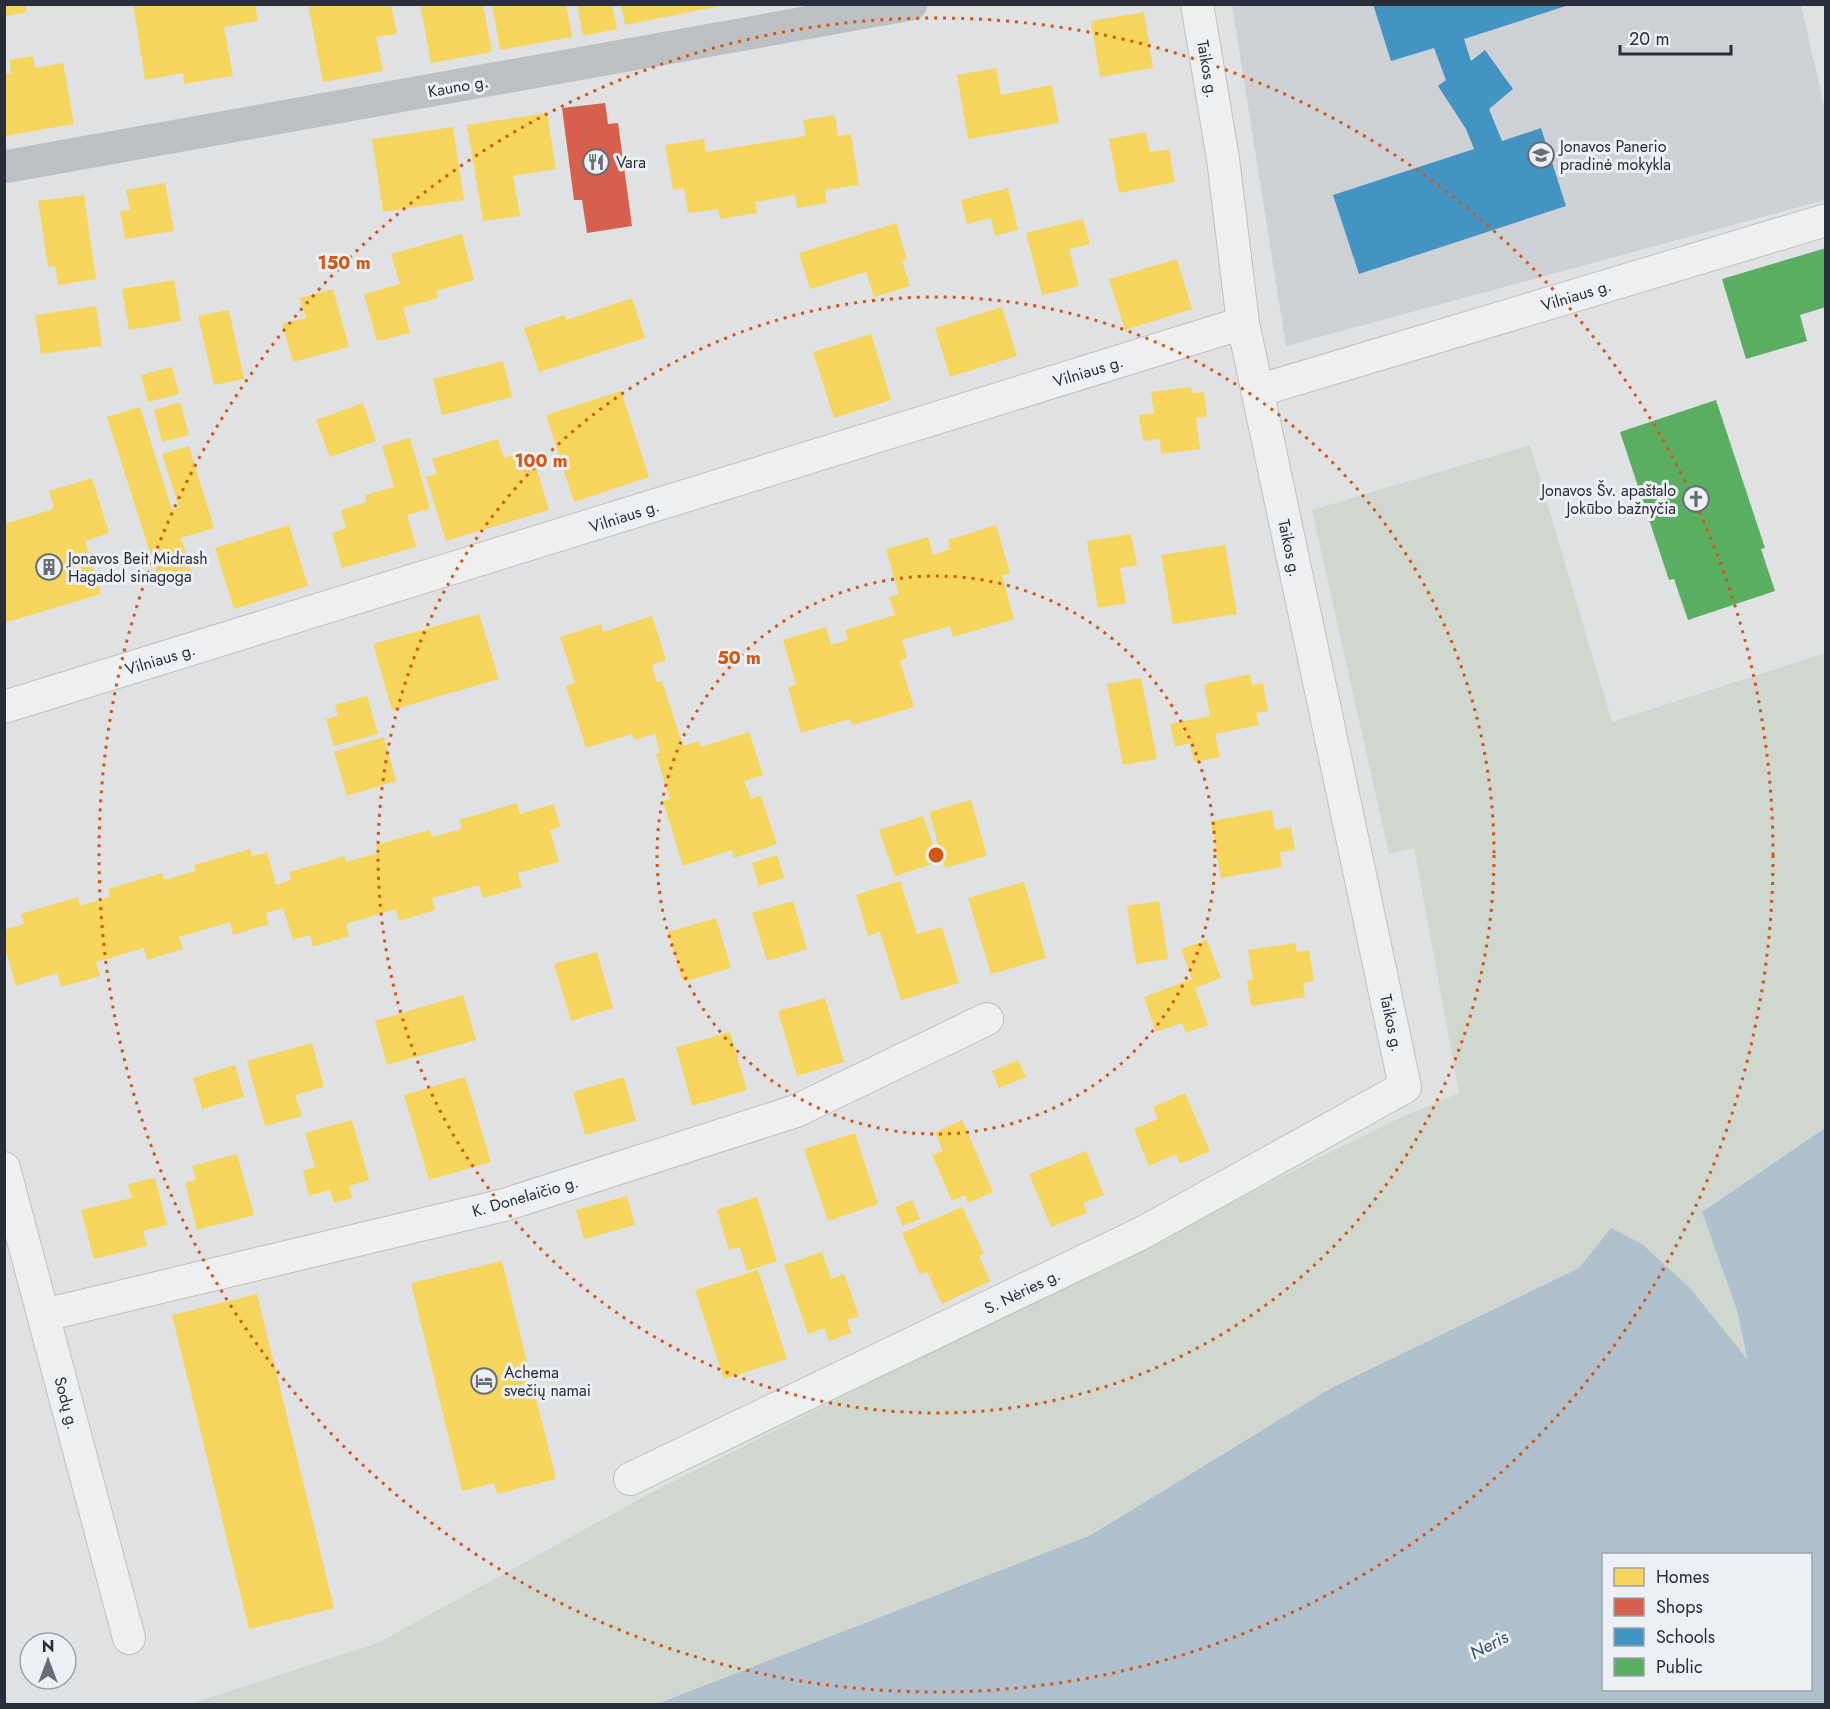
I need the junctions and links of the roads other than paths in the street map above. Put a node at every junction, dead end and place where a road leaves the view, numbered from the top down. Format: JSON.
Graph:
{"nodes":[{"id":1,"x":911,"y":4,"type":"edge"},
{"id":2,"x":1197,"y":4,"type":"edge"},
{"id":3,"x":4,"y":167,"type":"edge"},
{"id":4,"x":1826,"y":220,"type":"edge"},
{"id":5,"x":1244,"y":323,"type":"junction"},
{"id":6,"x":1257,"y":391,"type":"junction"},
{"id":7,"x":4,"y":707,"type":"edge"},
{"id":8,"x":987,"y":1019,"type":"dead end"},
{"id":9,"x":1405,"y":1087,"type":"joint"},
{"id":10,"x":4,"y":1168,"type":"edge"},
{"id":11,"x":44,"y":1315,"type":"junction"},
{"id":12,"x":630,"y":1479,"type":"dead end"},
{"id":13,"x":129,"y":1638,"type":"dead end"}],
"edges":[{"from":1,"to":3,"type":"main road","name":"Kauno g."},
{"from":2,"to":5,"type":"street","name":"Taikos g."},
{"from":4,"to":6,"type":"street","name":"Vilniaus g."},
{"from":5,"to":6,"type":"street","name":"Taikos g."},
{"from":5,"to":7,"type":"street","name":"Vilniaus g."},
{"from":6,"to":9,"type":"street","name":"Taikos g."},
{"from":8,"to":11,"type":"street","name":"K. Donelaičio g."},
{"from":9,"to":12,"type":"street","name":"S. Nėries g."},
{"from":10,"to":11,"type":"street","name":"Sodų g."},
{"from":11,"to":13,"type":"street","name":"Sodų g."}]}
